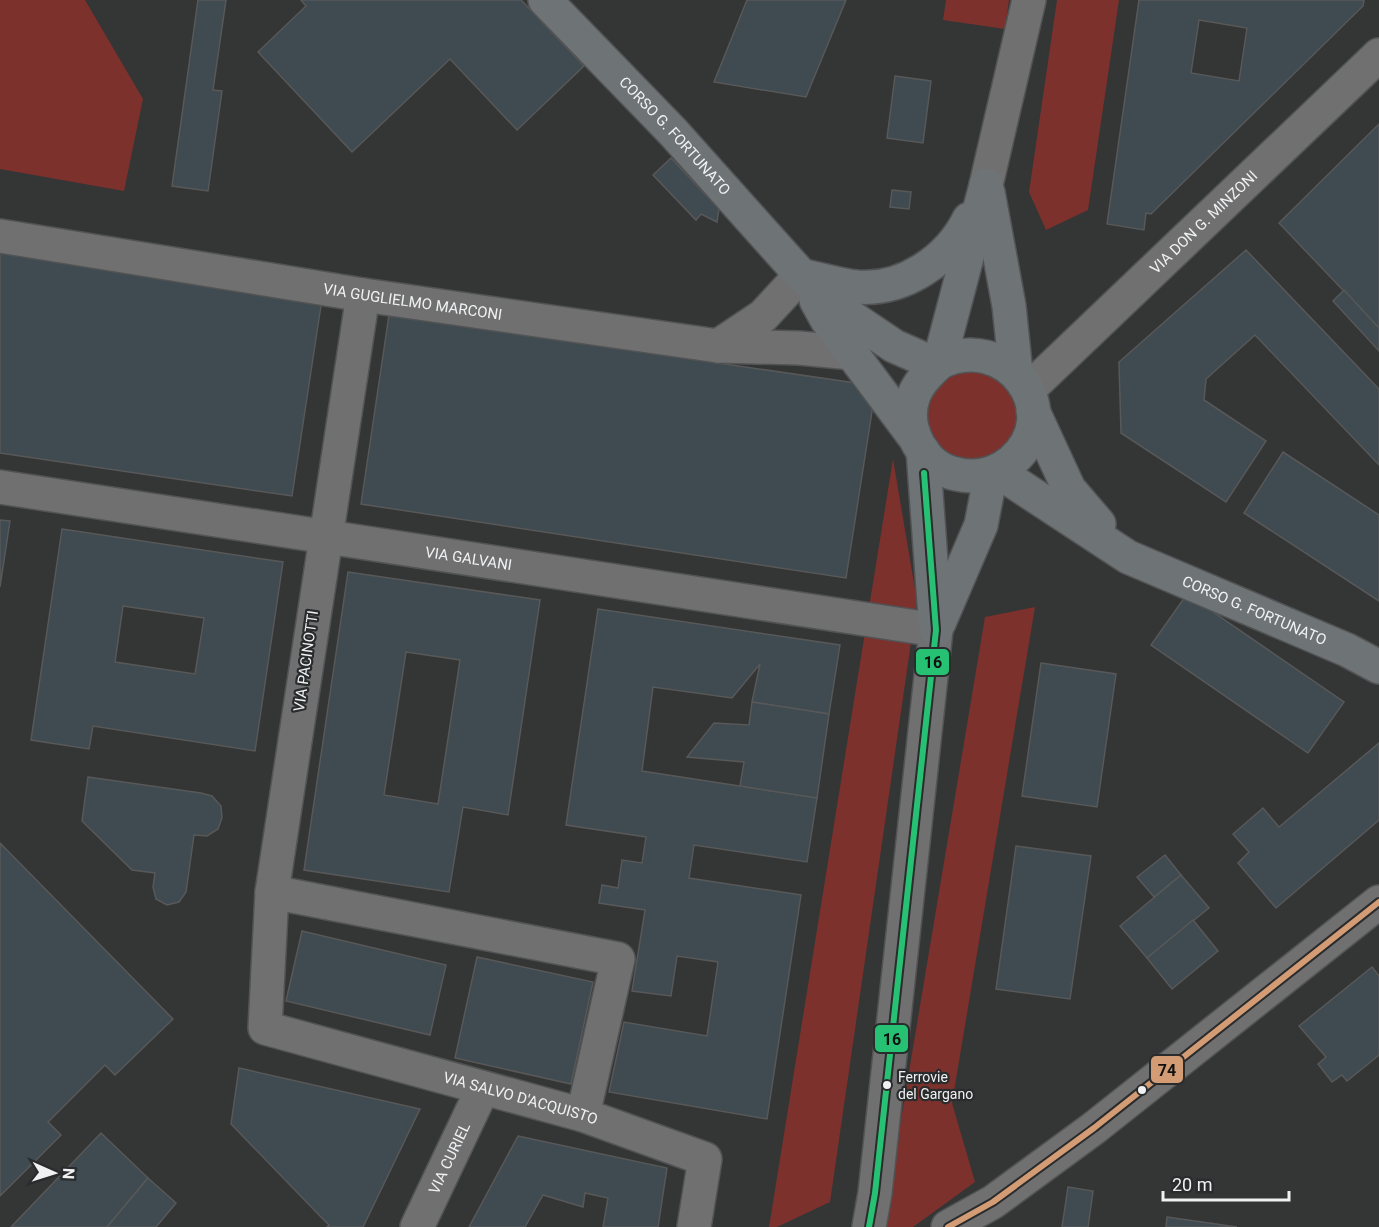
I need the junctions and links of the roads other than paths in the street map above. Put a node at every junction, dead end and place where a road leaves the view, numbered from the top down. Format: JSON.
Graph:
{"nodes":[{"id":1,"x":545,"y":0,"type":"edge"},
{"id":2,"x":1029,"y":0,"type":"edge"},
{"id":3,"x":1379,"y":55,"type":"edge"},
{"id":4,"x":986,"y":185,"type":"junction"},
{"id":5,"x":0,"y":236,"type":"edge"},
{"id":6,"x":801,"y":275,"type":"junction"},
{"id":7,"x":363,"y":295,"type":"junction"},
{"id":8,"x":718,"y":346,"type":"junction"},
{"id":9,"x":852,"y":353,"type":"junction"},
{"id":10,"x":938,"y":364,"type":"junction"},
{"id":11,"x":1026,"y":391,"type":"junction"},
{"id":12,"x":919,"y":445,"type":"junction"},
{"id":13,"x":994,"y":472,"type":"junction"},
{"id":14,"x":0,"y":487,"type":"edge"},
{"id":15,"x":325,"y":535,"type":"junction"},
{"id":16,"x":1128,"y":557,"type":"junction"},
{"id":17,"x":936,"y":630,"type":"junction"},
{"id":18,"x":1379,"y":667,"type":"edge"},
{"id":19,"x":272,"y":892,"type":"junction"},
{"id":20,"x":1379,"y":902,"type":"edge"},
{"id":21,"x":265,"y":1028,"type":"joint"},
{"id":22,"x":483,"y":1088,"type":"junction"},
{"id":23,"x":583,"y":1115,"type":"junction"},
{"id":24,"x":417,"y":1227,"type":"edge"},
{"id":25,"x":694,"y":1227,"type":"edge"},
{"id":26,"x":869,"y":1227,"type":"edge"},
{"id":27,"x":948,"y":1227,"type":"edge"}],
"edges":[{"from":1,"to":6,"type":"main road","name":"CORSO G. FORTUNATO"},
{"from":2,"to":4,"type":"street"},
{"from":3,"to":11,"type":"street","name":"VIA DON G. MINZONI"},
{"from":4,"to":6,"type":"main road"},
{"from":4,"to":10,"type":"main road"},
{"from":4,"to":11,"type":"main road"},
{"from":5,"to":7,"type":"street","name":"VIA GUGLIELMO MARCONI"},
{"from":6,"to":8,"type":"street"},
{"from":6,"to":9,"type":"main road"},
{"from":6,"to":10,"type":"main road"},
{"from":7,"to":8,"type":"street","name":"VIA GUGLIELMO MARCONI"},
{"from":7,"to":15,"type":"street","name":"VIA PACINOTTI"},
{"from":8,"to":9,"type":"street","name":"VIA GUGLIELMO MARCONI"},
{"from":9,"to":12,"type":"main road"},
{"from":10,"to":11,"type":"main road"},
{"from":10,"to":12,"type":"main road"},
{"from":11,"to":13,"type":"main road"},
{"from":11,"to":16,"type":"main road"},
{"from":12,"to":13,"type":"main road"},
{"from":12,"to":17,"type":"main road"},
{"from":13,"to":16,"type":"main road","name":"CORSO G. FORTUNATO"},
{"from":13,"to":17,"type":"main road"},
{"from":14,"to":15,"type":"street","name":"VIA GALVANI"},
{"from":15,"to":17,"type":"street","name":"VIA GALVANI"},
{"from":15,"to":19,"type":"street","name":"VIA PACINOTTI"},
{"from":16,"to":18,"type":"main road","name":"CORSO G. FORTUNATO"},
{"from":17,"to":26,"type":"street"},
{"from":19,"to":21,"type":"street","name":"VIA PACINOTTI"},
{"from":19,"to":23,"type":"street"},
{"from":20,"to":27,"type":"street"},
{"from":21,"to":22,"type":"street","name":"VIA SALVO D'ACQUISTO"},
{"from":22,"to":23,"type":"street","name":"VIA SALVO D'ACQUISTO"},
{"from":22,"to":24,"type":"street","name":"VIA CURIEL"},
{"from":23,"to":25,"type":"street","name":"VIA SALVO D'ACQUISTO"}]}
